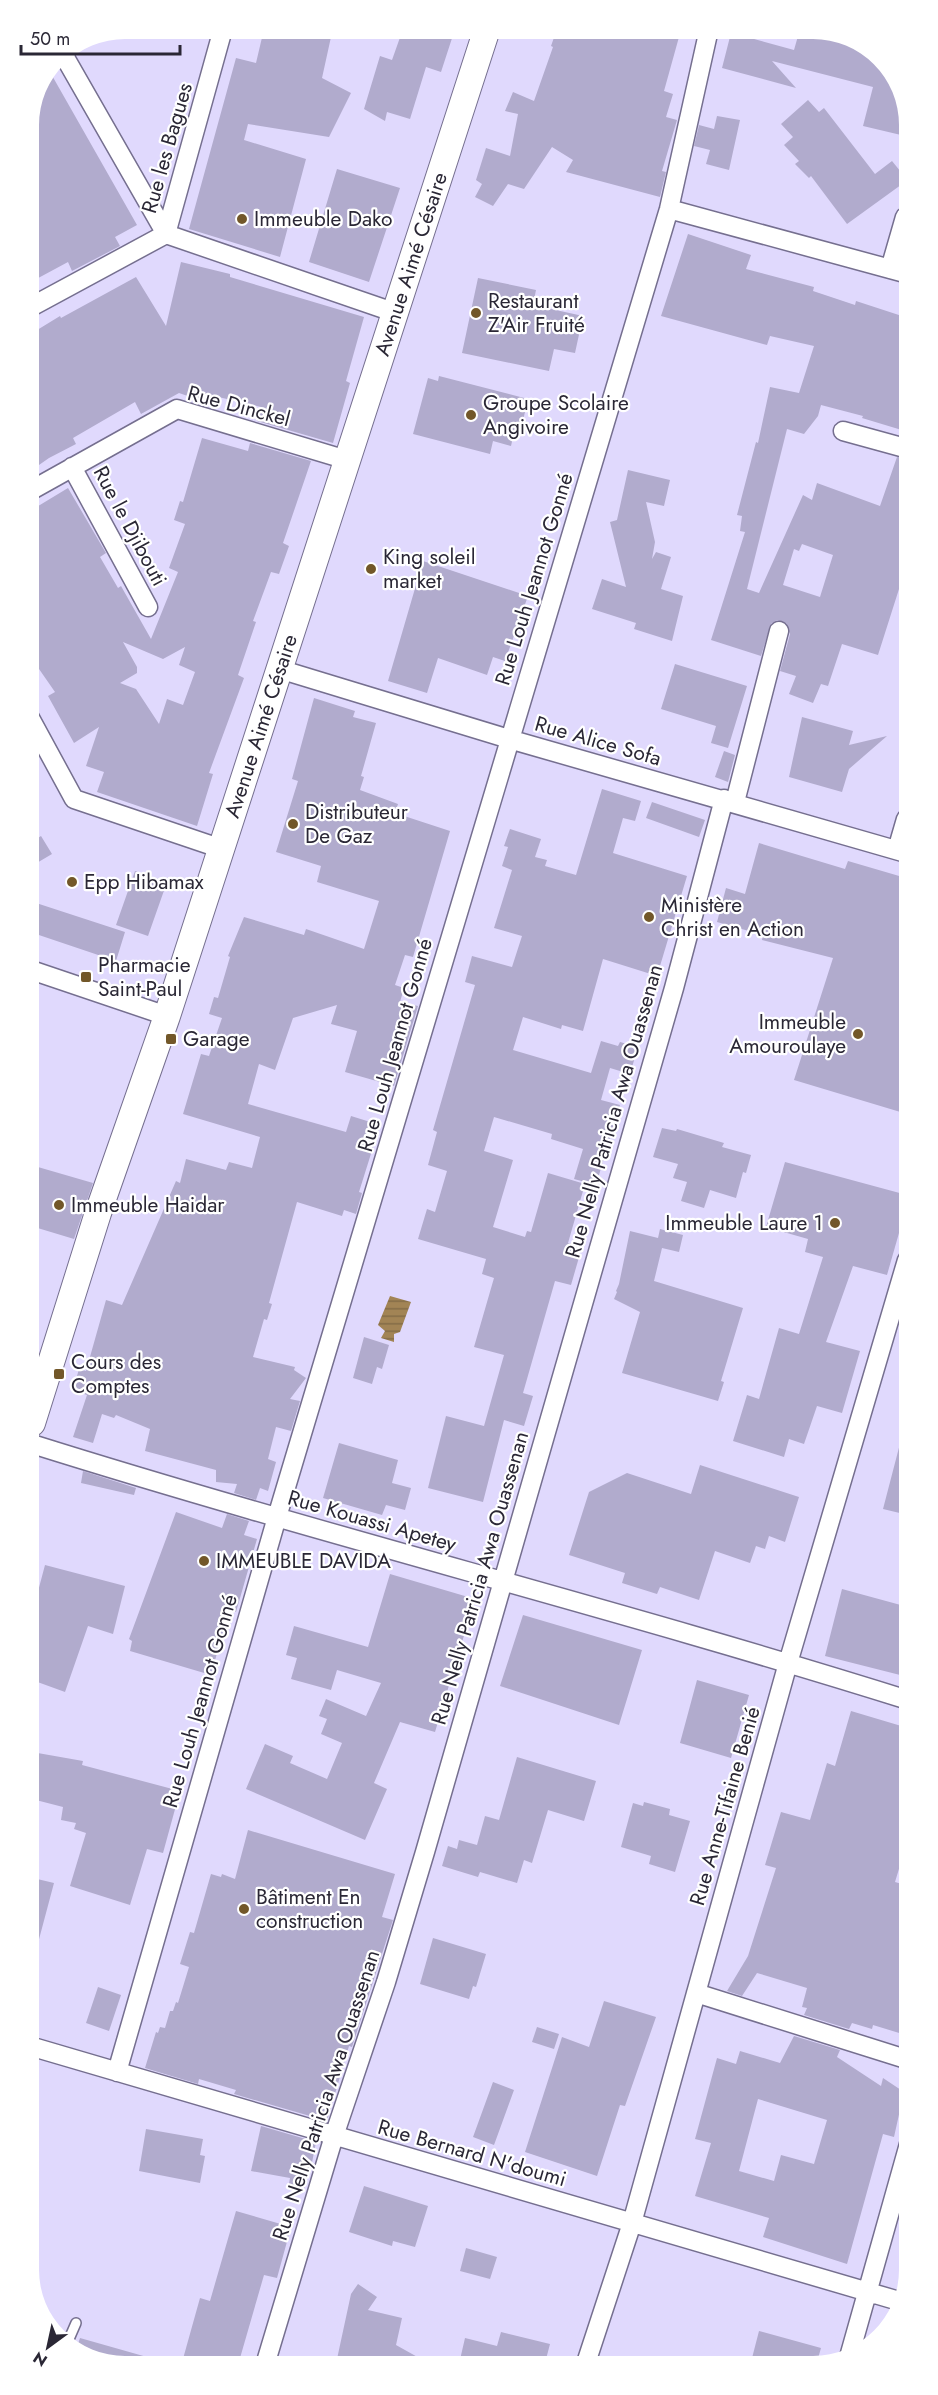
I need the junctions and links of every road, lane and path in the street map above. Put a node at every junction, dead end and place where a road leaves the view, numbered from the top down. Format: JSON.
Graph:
{"nodes":[{"id":1,"x":220,"y":39,"type":"edge"},
{"id":2,"x":484,"y":39,"type":"edge"},
{"id":3,"x":704,"y":39,"type":"edge"},
{"id":4,"x":67,"y":61,"type":"edge"},
{"id":5,"x":669,"y":209,"type":"junction"},
{"id":6,"x":166,"y":234,"type":"junction"},
{"id":7,"x":897,"y":271,"type":"edge"},
{"id":8,"x":39,"y":303,"type":"edge"},
{"id":9,"x":396,"y":313,"type":"junction"},
{"id":10,"x":843,"y":431,"type":"dead end"},
{"id":11,"x":899,"y":446,"type":"edge"},
{"id":12,"x":347,"y":460,"type":"junction"},
{"id":13,"x":72,"y":466,"type":"junction"},
{"id":14,"x":39,"y":486,"type":"edge"},
{"id":15,"x":148,"y":607,"type":"dead end"},
{"id":16,"x":779,"y":631,"type":"dead end"},
{"id":17,"x":279,"y":669,"type":"junction"},
{"id":18,"x":39,"y":735,"type":"edge"},
{"id":19,"x":509,"y":739,"type":"junction"},
{"id":20,"x":730,"y":801,"type":"junction"},
{"id":21,"x":222,"y":849,"type":"junction"},
{"id":22,"x":899,"y":850,"type":"edge"},
{"id":23,"x":39,"y":973,"type":"edge"},
{"id":24,"x":167,"y":1016,"type":"junction"},
{"id":25,"x":899,"y":1287,"type":"edge"},
{"id":26,"x":39,"y":1401,"type":"edge"},
{"id":27,"x":39,"y":1446,"type":"edge"},
{"id":28,"x":277,"y":1517,"type":"junction"},
{"id":29,"x":502,"y":1581,"type":"junction"},
{"id":30,"x":788,"y":1662,"type":"junction"},
{"id":31,"x":899,"y":1697,"type":"edge"},
{"id":32,"x":696,"y":1993,"type":"junction"},
{"id":33,"x":39,"y":2049,"type":"edge"},
{"id":34,"x":899,"y":2057,"type":"edge"},
{"id":35,"x":117,"y":2072,"type":"junction"},
{"id":36,"x":334,"y":2136,"type":"junction"},
{"id":37,"x":899,"y":2179,"type":"edge"},
{"id":38,"x":632,"y":2223,"type":"junction"},
{"id":39,"x":867,"y":2292,"type":"junction"},
{"id":40,"x":893,"y":2299,"type":"edge"},
{"id":41,"x":852,"y":2347,"type":"edge"},
{"id":42,"x":268,"y":2356,"type":"edge"},
{"id":43,"x":588,"y":2356,"type":"edge"}],
"edges":[{"from":1,"to":6,"type":"street","name":"Rue les Bagues"},
{"from":2,"to":9,"type":"street","name":"Avenue Aimé Césaire"},
{"from":3,"to":5,"type":"street","name":"Rue Louh Jeannot Gonné"},
{"from":4,"to":6,"type":"street"},
{"from":5,"to":7,"type":"street"},
{"from":5,"to":19,"type":"street","name":"Rue Louh Jeannot Gonné"},
{"from":6,"to":8,"type":"street","name":"Rue les Bagues"},
{"from":6,"to":9,"type":"street"},
{"from":9,"to":12,"type":"street","name":"Avenue Aimé Césaire"},
{"from":10,"to":11,"type":"street"},
{"from":12,"to":13,"type":"street","name":"Rue Dinckel"},
{"from":12,"to":17,"type":"street","name":"Avenue Aimé Césaire"},
{"from":13,"to":14,"type":"street","name":"Rue Dinckel"},
{"from":13,"to":15,"type":"street","name":"Rue le Djibouti"},
{"from":16,"to":20,"type":"street","name":"Rue Nelly Patricia Awa Ouassenan"},
{"from":17,"to":19,"type":"street","name":"Rue Alice Sofa"},
{"from":17,"to":21,"type":"street","name":"Avenue Aimé Césaire"},
{"from":18,"to":21,"type":"street"},
{"from":19,"to":20,"type":"street","name":"Rue Alice Sofa"},
{"from":19,"to":28,"type":"street","name":"Rue Louh Jeannot Gonné"},
{"from":20,"to":22,"type":"street","name":"Rue Alice Sofa"},
{"from":20,"to":29,"type":"street","name":"Rue Nelly Patricia Awa Ouassenan"},
{"from":21,"to":24,"type":"street","name":"Avenue Aimé Césaire"},
{"from":23,"to":24,"type":"street"},
{"from":24,"to":26,"type":"street","name":"Avenue Aimé Césaire"},
{"from":25,"to":30,"type":"street","name":"Rue Anne-Tifaine Benié"},
{"from":27,"to":28,"type":"street","name":"Rue Kouassi Apetey"},
{"from":28,"to":29,"type":"street","name":"Rue Kouassi Apetey"},
{"from":28,"to":35,"type":"street","name":"Rue Louh Jeannot Gonné"},
{"from":29,"to":30,"type":"street","name":"Rue Kouassi Apetey"},
{"from":29,"to":36,"type":"street","name":"Rue Nelly Patricia Awa Ouassenan"},
{"from":30,"to":31,"type":"street","name":"Rue Kouassi Apetey"},
{"from":30,"to":32,"type":"street","name":"Rue Anne-Tifaine Benié"},
{"from":32,"to":34,"type":"street"},
{"from":32,"to":38,"type":"street","name":"Rue Anne-Tifaine Benié"},
{"from":33,"to":35,"type":"street","name":"Rue Bernard N'doumi"},
{"from":35,"to":36,"type":"street","name":"Rue Bernard N'doumi"},
{"from":36,"to":38,"type":"street","name":"Rue Bernard N'doumi"},
{"from":36,"to":42,"type":"street","name":"Rue Nelly Patricia Awa Ouassenan"},
{"from":37,"to":39,"type":"street"},
{"from":38,"to":39,"type":"street","name":"Rue Bernard N'doumi"},
{"from":38,"to":43,"type":"street","name":"Rue Anne-Tifaine Benié"},
{"from":39,"to":40,"type":"street","name":"Rue Bernard N'doumi"},
{"from":39,"to":41,"type":"street"}]}
